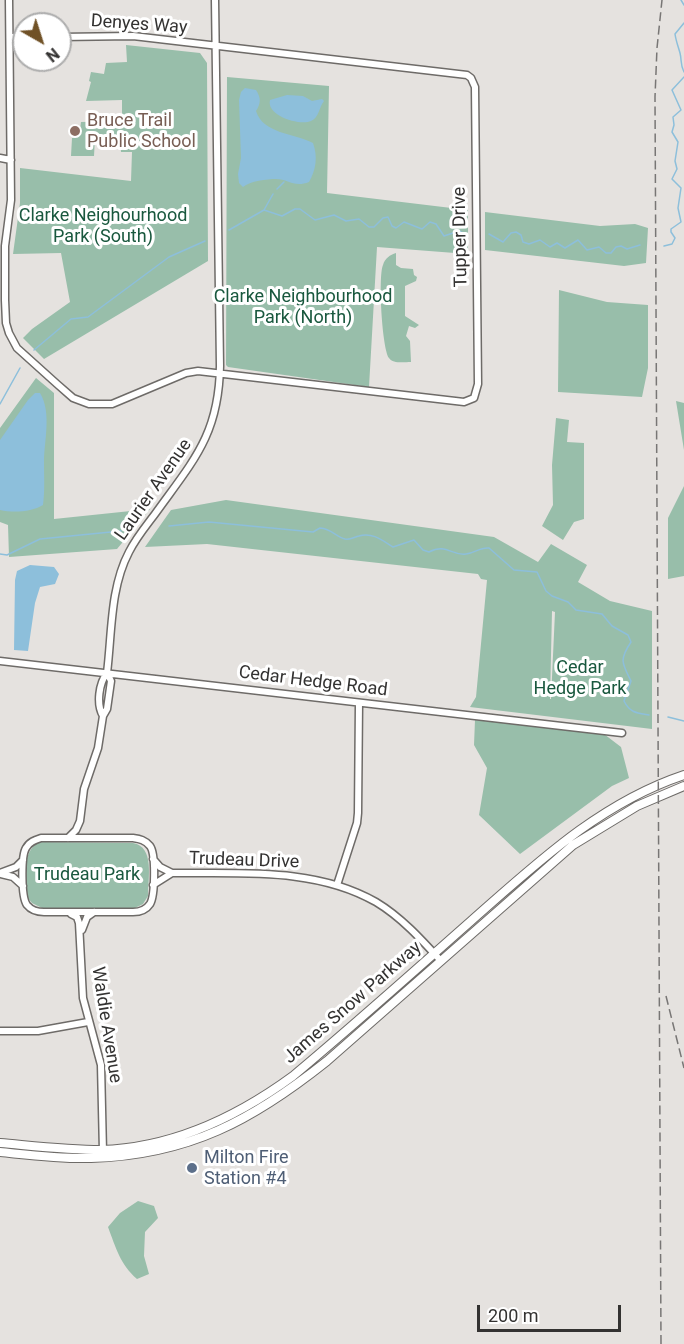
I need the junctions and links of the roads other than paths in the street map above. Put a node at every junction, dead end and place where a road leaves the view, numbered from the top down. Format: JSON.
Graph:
{"nodes":[{"id":1,"x":9,"y":0,"type":"edge"},
{"id":2,"x":215,"y":0,"type":"edge"},
{"id":3,"x":10,"y":37,"type":"joint"},
{"id":4,"x":72,"y":37,"type":"edge"},
{"id":5,"x":215,"y":46,"type":"junction"},
{"id":6,"x":0,"y":158,"type":"edge"},
{"id":7,"x":11,"y":160,"type":"junction"},
{"id":8,"x":219,"y":373,"type":"junction"},
{"id":9,"x":0,"y":661,"type":"edge"},
{"id":10,"x":108,"y":673,"type":"junction"},
{"id":11,"x":359,"y":703,"type":"junction"},
{"id":12,"x":621,"y":733,"type":"dead end"},
{"id":13,"x":684,"y":775,"type":"edge"},
{"id":14,"x":684,"y":786,"type":"edge"},
{"id":15,"x":80,"y":821,"type":"junction"},
{"id":16,"x":68,"y":838,"type":"junction"},
{"id":17,"x":91,"y":838,"type":"junction"},
{"id":18,"x":23,"y":859,"type":"junction"},
{"id":19,"x":153,"y":860,"type":"junction"},
{"id":20,"x":172,"y":873,"type":"junction"},
{"id":21,"x":0,"y":874,"type":"edge"},
{"id":22,"x":153,"y":885,"type":"junction"},
{"id":23,"x":336,"y":885,"type":"junction"},
{"id":24,"x":23,"y":887,"type":"junction"},
{"id":25,"x":68,"y":912,"type":"junction"},
{"id":26,"x":94,"y":912,"type":"junction"},
{"id":27,"x":81,"y":934,"type":"junction"},
{"id":28,"x":434,"y":953,"type":"junction"},
{"id":29,"x":441,"y":961,"type":"junction"},
{"id":30,"x":88,"y":1022,"type":"junction"},
{"id":31,"x":0,"y":1032,"type":"edge"},
{"id":32,"x":0,"y":1143,"type":"edge"},
{"id":33,"x":0,"y":1152,"type":"edge"},
{"id":34,"x":103,"y":1154,"type":"junction"}],
"edges":[{"from":1,"to":3,"type":"street"},
{"from":2,"to":5,"type":"street","name":"Laurier Avenue"},
{"from":3,"to":7,"type":"street"},
{"from":4,"to":5,"type":"street","name":"Denyes Way"},
{"from":5,"to":8,"type":"street","name":"Laurier Avenue"},
{"from":5,"to":8,"type":"street","name":"Tupper Drive"},
{"from":6,"to":7,"type":"street"},
{"from":7,"to":8,"type":"street"},
{"from":8,"to":10,"type":"street","name":"Laurier Avenue"},
{"from":9,"to":10,"type":"street","name":"Cedar Hedge Road"},
{"from":10,"to":11,"type":"street","name":"Cedar Hedge Road"},
{"from":10,"to":15,"type":"street","name":"Laurier Avenue"},
{"from":11,"to":12,"type":"street","name":"Cedar Hedge Road"},
{"from":11,"to":23,"type":"street"},
{"from":13,"to":28,"type":"main road","name":"James Snow Parkway"},
{"from":14,"to":29,"type":"main road","name":"James Snow Parkway"},
{"from":15,"to":16,"type":"street"},
{"from":15,"to":17,"type":"street"},
{"from":16,"to":17,"type":"street","name":"Trudeau Drive"},
{"from":16,"to":18,"type":"street","name":"Trudeau Drive"},
{"from":17,"to":19,"type":"street","name":"Trudeau Drive"},
{"from":18,"to":21,"type":"street","name":"Trudeau Drive"},
{"from":18,"to":24,"type":"street"},
{"from":19,"to":20,"type":"street","name":"Trudeau Drive"},
{"from":19,"to":22,"type":"street"},
{"from":20,"to":22,"type":"street","name":"Trudeau Drive"},
{"from":20,"to":23,"type":"street","name":"Trudeau Drive"},
{"from":21,"to":24,"type":"street","name":"Trudeau Drive"},
{"from":22,"to":26,"type":"street"},
{"from":23,"to":28,"type":"street","name":"Trudeau Drive"},
{"from":24,"to":25,"type":"street"},
{"from":25,"to":26,"type":"street"},
{"from":25,"to":27,"type":"street"},
{"from":26,"to":27,"type":"street"},
{"from":27,"to":30,"type":"street","name":"Waldie Avenue"},
{"from":28,"to":29,"type":"street","name":"Trudeau Drive"},
{"from":28,"to":34,"type":"main road","name":"James Snow Parkway"},
{"from":29,"to":34,"type":"main road","name":"James Snow Parkway"},
{"from":30,"to":31,"type":"street"},
{"from":30,"to":34,"type":"street","name":"Waldie Avenue"},
{"from":32,"to":34,"type":"main road","name":"James Snow Parkway"},
{"from":33,"to":34,"type":"main road","name":"James Snow Parkway"}]}
